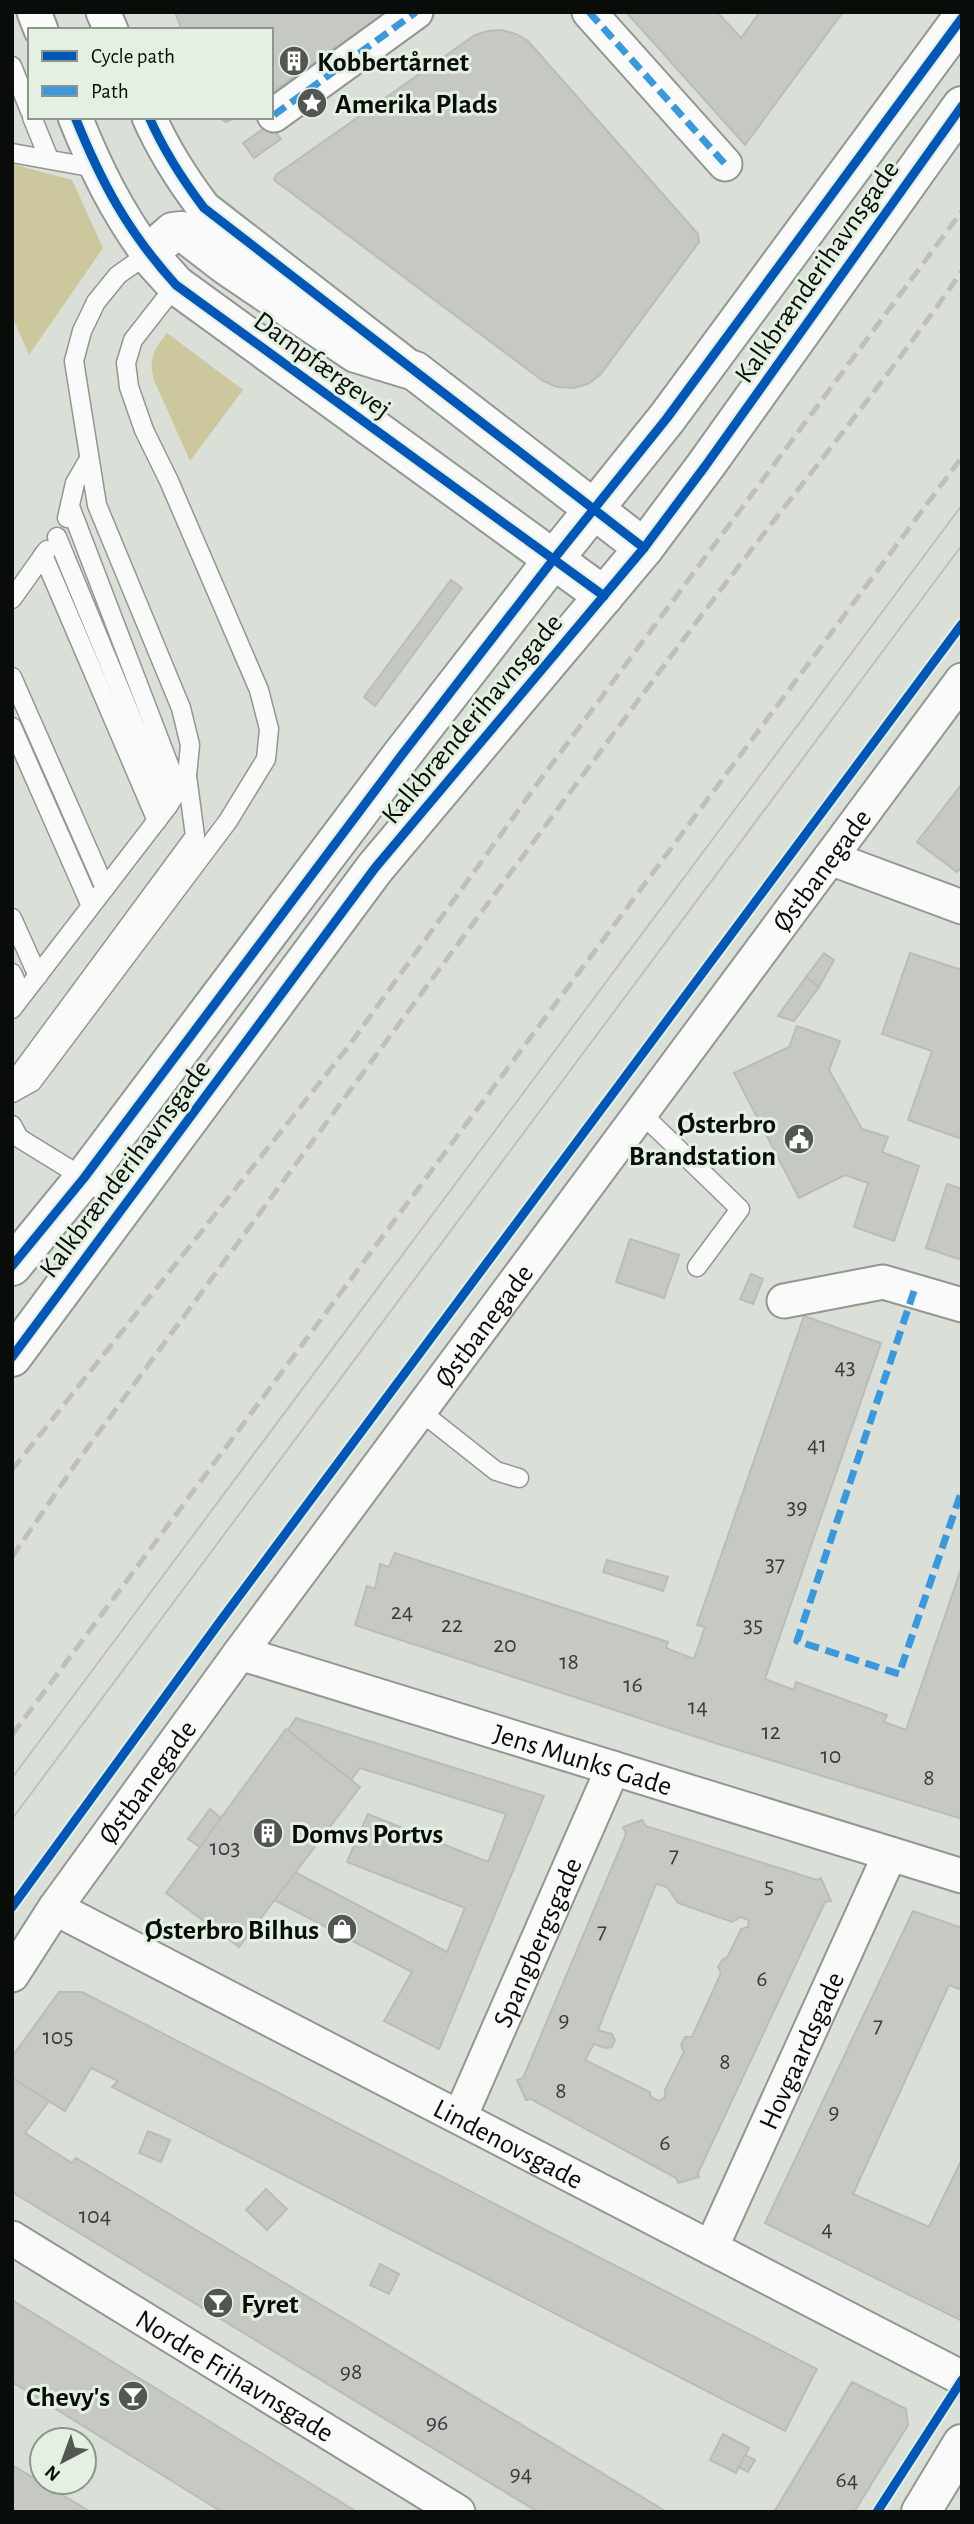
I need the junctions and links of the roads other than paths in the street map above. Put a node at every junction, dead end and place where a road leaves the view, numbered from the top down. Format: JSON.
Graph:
{"nodes":[{"id":1,"x":103,"y":12,"type":"edge"},
{"id":2,"x":416,"y":12,"type":"edge"},
{"id":3,"x":589,"y":12,"type":"edge"},
{"id":4,"x":962,"y":18,"type":"edge"},
{"id":5,"x":110,"y":28,"type":"edge"},
{"id":6,"x":12,"y":66,"type":"edge"},
{"id":7,"x":28,"y":106,"type":"edge"},
{"id":8,"x":962,"y":106,"type":"edge"},
{"id":9,"x":274,"y":115,"type":"dead end"},
{"id":10,"x":33,"y":119,"type":"edge"},
{"id":11,"x":76,"y":119,"type":"edge"},
{"id":12,"x":150,"y":119,"type":"edge"},
{"id":13,"x":12,"y":153,"type":"edge"},
{"id":14,"x":49,"y":159,"type":"junction"},
{"id":15,"x":725,"y":164,"type":"dead end"},
{"id":16,"x":95,"y":168,"type":"junction"},
{"id":17,"x":218,"y":239,"type":"junction"},
{"id":18,"x":148,"y":254,"type":"junction"},
{"id":19,"x":176,"y":285,"type":"junction"},
{"id":20,"x":89,"y":459,"type":"junction"},
{"id":21,"x":71,"y":509,"type":"junction"},
{"id":22,"x":593,"y":509,"type":"junction"},
{"id":23,"x":57,"y":537,"type":"junction"},
{"id":24,"x":644,"y":548,"type":"junction"},
{"id":25,"x":43,"y":555,"type":"junction"},
{"id":26,"x":553,"y":560,"type":"junction"},
{"id":27,"x":604,"y":596,"type":"junction"},
{"id":28,"x":12,"y":599,"type":"edge"},
{"id":29,"x":12,"y":677,"type":"edge"},
{"id":30,"x":962,"y":680,"type":"edge"},
{"id":31,"x":12,"y":727,"type":"edge"},
{"id":32,"x":183,"y":783,"type":"junction"},
{"id":33,"x":168,"y":806,"type":"junction"},
{"id":34,"x":157,"y":821,"type":"junction"},
{"id":35,"x":830,"y":858,"type":"junction"},
{"id":36,"x":105,"y":888,"type":"junction"},
{"id":37,"x":91,"y":906,"type":"junction"},
{"id":38,"x":962,"y":907,"type":"edge"},
{"id":39,"x":12,"y":918,"type":"edge"},
{"id":40,"x":12,"y":973,"type":"edge"},
{"id":41,"x":38,"y":976,"type":"junction"},
{"id":42,"x":17,"y":1002,"type":"edge"},
{"id":43,"x":12,"y":1080,"type":"edge"},
{"id":44,"x":12,"y":1093,"type":"edge"},
{"id":45,"x":640,"y":1112,"type":"junction"},
{"id":46,"x":12,"y":1125,"type":"edge"},
{"id":47,"x":83,"y":1178,"type":"junction"},
{"id":48,"x":123,"y":1207,"type":"junction"},
{"id":49,"x":12,"y":1266,"type":"edge"},
{"id":50,"x":697,"y":1267,"type":"dead end"},
{"id":51,"x":784,"y":1301,"type":"dead end"},
{"id":52,"x":962,"y":1306,"type":"edge"},
{"id":53,"x":12,"y":1357,"type":"edge"},
{"id":54,"x":420,"y":1411,"type":"junction"},
{"id":55,"x":519,"y":1478,"type":"dead end"},
{"id":56,"x":240,"y":1653,"type":"junction"},
{"id":57,"x":613,"y":1768,"type":"junction"},
{"id":58,"x":891,"y":1854,"type":"junction"},
{"id":59,"x":962,"y":1876,"type":"edge"},
{"id":60,"x":55,"y":1908,"type":"junction"},
{"id":61,"x":12,"y":1975,"type":"edge"},
{"id":62,"x":460,"y":2117,"type":"junction"},
{"id":63,"x":12,"y":2238,"type":"edge"},
{"id":64,"x":711,"y":2248,"type":"junction"},
{"id":65,"x":962,"y":2378,"type":"edge"},
{"id":66,"x":962,"y":2444,"type":"edge"},
{"id":67,"x":458,"y":2512,"type":"edge"},
{"id":68,"x":921,"y":2512,"type":"edge"}],
"edges":[{"from":1,"to":5,"type":"street"},
{"from":2,"to":9,"type":"street"},
{"from":3,"to":15,"type":"street"},
{"from":4,"to":22,"type":"main road","name":"Kalkbrænderihavnsgade"},
{"from":6,"to":7,"type":"lane"},
{"from":8,"to":24,"type":"main road","name":"Kalkbrænderihavnsgade"},
{"from":10,"to":14,"type":"lane"},
{"from":11,"to":16,"type":"street","name":"Dampfærgevej"},
{"from":12,"to":17,"type":"street","name":"Dampfærgevej"},
{"from":13,"to":14,"type":"lane"},
{"from":14,"to":16,"type":"lane"},
{"from":16,"to":18,"type":"street","name":"Dampfærgevej"},
{"from":17,"to":18,"type":"main road","name":"Dampfærgevej"},
{"from":17,"to":19,"type":"street"},
{"from":17,"to":22,"type":"main road","name":"Dampfærgevej"},
{"from":18,"to":19,"type":"main road","name":"Dampfærgevej"},
{"from":18,"to":20,"type":"lane"},
{"from":19,"to":26,"type":"main road","name":"Dampfærgevej"},
{"from":19,"to":44,"type":"lane"},
{"from":20,"to":21,"type":"lane"},
{"from":20,"to":32,"type":"lane"},
{"from":21,"to":23,"type":"lane"},
{"from":21,"to":32,"type":"lane"},
{"from":22,"to":24,"type":"main road","name":"Dampfærgevej"},
{"from":22,"to":26,"type":"main road","name":"Kalkbrænderihavnsgade"},
{"from":23,"to":25,"type":"lane"},
{"from":23,"to":33,"type":"lane"},
{"from":24,"to":27,"type":"main road","name":"Kalkbrænderihavnsgade"},
{"from":25,"to":28,"type":"lane"},
{"from":25,"to":34,"type":"lane"},
{"from":26,"to":27,"type":"main road","name":"Dampfærgevej"},
{"from":26,"to":47,"type":"main road","name":"Kalkbrænderihavnsgade"},
{"from":27,"to":48,"type":"main road","name":"Kalkbrænderihavnsgade"},
{"from":29,"to":36,"type":"lane"},
{"from":30,"to":35,"type":"street","name":"Østbanegade"},
{"from":31,"to":37,"type":"lane"},
{"from":32,"to":33,"type":"lane"},
{"from":32,"to":43,"type":"lane"},
{"from":33,"to":34,"type":"lane"},
{"from":34,"to":36,"type":"lane"},
{"from":35,"to":38,"type":"street"},
{"from":35,"to":45,"type":"street","name":"Østbanegade"},
{"from":36,"to":37,"type":"lane"},
{"from":37,"to":41,"type":"lane"},
{"from":39,"to":41,"type":"lane"},
{"from":40,"to":42,"type":"lane"},
{"from":41,"to":42,"type":"lane"},
{"from":45,"to":50,"type":"lane"},
{"from":45,"to":54,"type":"street","name":"Østbanegade"},
{"from":46,"to":47,"type":"lane"},
{"from":47,"to":48,"type":"lane"},
{"from":47,"to":49,"type":"main road","name":"Kalkbrænderihavnsgade"},
{"from":48,"to":53,"type":"main road","name":"Kalkbrænderihavnsgade"},
{"from":51,"to":52,"type":"street"},
{"from":54,"to":55,"type":"lane"},
{"from":54,"to":56,"type":"street","name":"Østbanegade"},
{"from":56,"to":57,"type":"street","name":"Jens Munks Gade"},
{"from":56,"to":60,"type":"street","name":"Østbanegade"},
{"from":57,"to":58,"type":"street","name":"Jens Munks Gade"},
{"from":57,"to":62,"type":"street","name":"Spangbergsgade"},
{"from":58,"to":59,"type":"street","name":"Jens Munks Gade"},
{"from":58,"to":64,"type":"street","name":"Hovgaardsgade"},
{"from":60,"to":61,"type":"street","name":"Østbanegade"},
{"from":60,"to":62,"type":"street","name":"Lindenovsgade"},
{"from":62,"to":64,"type":"street","name":"Lindenovsgade"},
{"from":63,"to":67,"type":"street","name":"Nordre Frihavnsgade"},
{"from":64,"to":65,"type":"street","name":"Lindenovsgade"},
{"from":66,"to":68,"type":"main road"}]}
